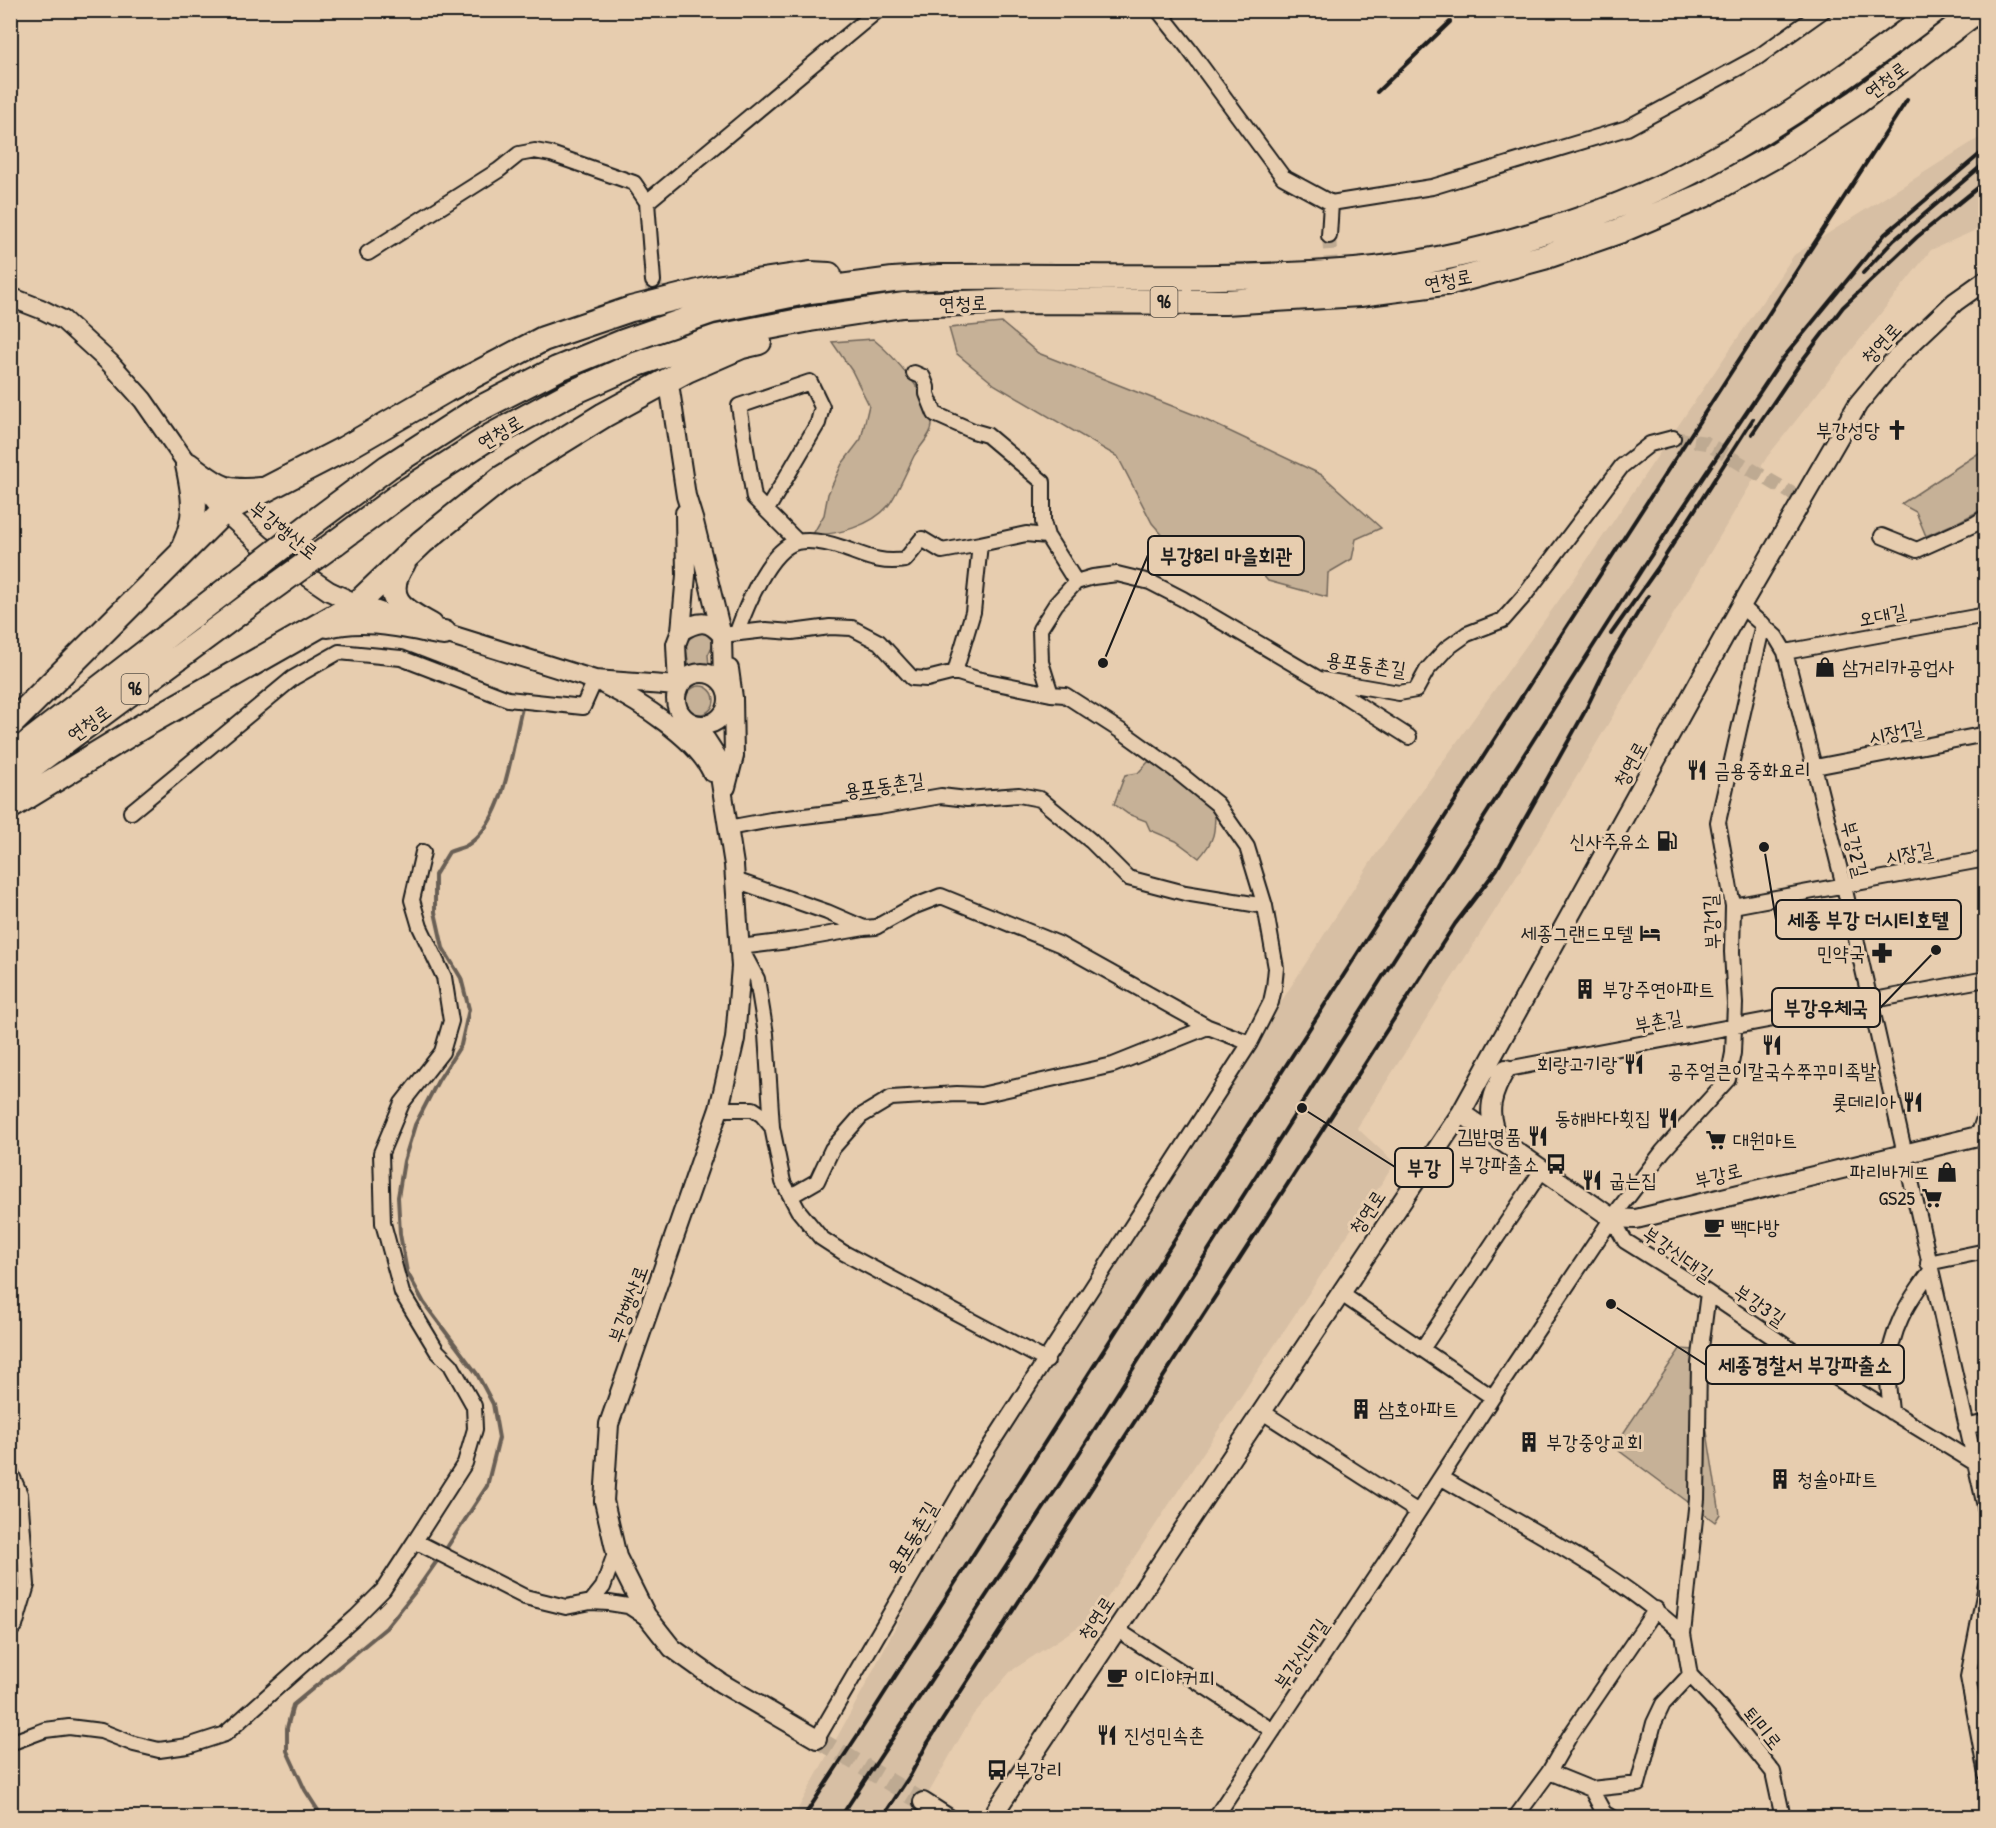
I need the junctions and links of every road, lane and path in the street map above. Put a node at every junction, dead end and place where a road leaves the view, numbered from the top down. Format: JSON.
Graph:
{"nodes":[{"id":1,"x":878,"y":10,"type":"edge"},
{"id":2,"x":1158,"y":10,"type":"edge"},
{"id":3,"x":1824,"y":10,"type":"edge"},
{"id":4,"x":1935,"y":10,"type":"edge"},
{"id":5,"x":1978,"y":10,"type":"edge"},
{"id":6,"x":647,"y":202,"type":"junction"},
{"id":7,"x":1331,"y":203,"type":"junction"},
{"id":8,"x":1329,"y":236,"type":"tunnel mouth"},
{"id":9,"x":368,"y":253,"type":"dead end"},
{"id":10,"x":940,"y":277,"type":"junction"},
{"id":11,"x":653,"y":280,"type":"tunnel mouth"},
{"id":12,"x":1986,"y":280,"type":"edge"},
{"id":13,"x":10,"y":297,"type":"edge"},
{"id":14,"x":953,"y":302,"type":"junction"},
{"id":15,"x":914,"y":373,"type":"dead end"},
{"id":16,"x":670,"y":390,"type":"dead end"},
{"id":17,"x":1673,"y":438,"type":"tunnel mouth"},
{"id":18,"x":188,"y":465,"type":"junction"},
{"id":19,"x":269,"y":489,"type":"junction"},
{"id":20,"x":686,"y":496,"type":"junction"},
{"id":21,"x":766,"y":510,"type":"junction"},
{"id":22,"x":224,"y":511,"type":"junction"},
{"id":23,"x":1986,"y":517,"type":"edge"},
{"id":24,"x":1047,"y":536,"type":"junction"},
{"id":25,"x":1882,"y":536,"type":"dead end"},
{"id":26,"x":798,"y":542,"type":"junction"},
{"id":27,"x":980,"y":544,"type":"junction"},
{"id":28,"x":182,"y":552,"type":"junction"},
{"id":29,"x":405,"y":558,"type":"junction"},
{"id":30,"x":1076,"y":582,"type":"junction"},
{"id":31,"x":357,"y":604,"type":"junction"},
{"id":32,"x":1742,"y":606,"type":"junction"},
{"id":33,"x":1986,"y":615,"type":"edge"},
{"id":34,"x":1763,"y":624,"type":"junction"},
{"id":35,"x":308,"y":630,"type":"junction"},
{"id":36,"x":681,"y":631,"type":"junction"},
{"id":37,"x":444,"y":633,"type":"junction"},
{"id":38,"x":730,"y":634,"type":"junction"},
{"id":39,"x":1785,"y":652,"type":"junction"},
{"id":40,"x":677,"y":654,"type":"junction"},
{"id":41,"x":955,"y":672,"type":"junction"},
{"id":42,"x":1319,"y":679,"type":"junction"},
{"id":43,"x":602,"y":681,"type":"junction"},
{"id":44,"x":723,"y":683,"type":"junction"},
{"id":45,"x":678,"y":686,"type":"junction"},
{"id":46,"x":1051,"y":694,"type":"junction"},
{"id":47,"x":725,"y":712,"type":"junction"},
{"id":48,"x":686,"y":720,"type":"junction"},
{"id":49,"x":10,"y":725,"type":"edge"},
{"id":50,"x":1986,"y":734,"type":"edge"},
{"id":51,"x":1409,"y":737,"type":"dead end"},
{"id":52,"x":10,"y":757,"type":"edge"},
{"id":53,"x":1815,"y":767,"type":"junction"},
{"id":54,"x":10,"y":782,"type":"edge"},
{"id":55,"x":724,"y":795,"type":"junction"},
{"id":56,"x":10,"y":807,"type":"edge"},
{"id":57,"x":131,"y":812,"type":"dead end"},
{"id":58,"x":728,"y":828,"type":"junction"},
{"id":59,"x":423,"y":852,"type":"dead end"},
{"id":60,"x":1986,"y":859,"type":"edge"},
{"id":61,"x":735,"y":880,"type":"junction"},
{"id":62,"x":1844,"y":885,"type":"junction"},
{"id":63,"x":1265,"y":906,"type":"junction"},
{"id":64,"x":1733,"y":906,"type":"junction"},
{"id":65,"x":864,"y":928,"type":"junction"},
{"id":66,"x":740,"y":947,"type":"junction"},
{"id":67,"x":1986,"y":979,"type":"edge"},
{"id":68,"x":1871,"y":1002,"type":"junction"},
{"id":69,"x":1734,"y":1026,"type":"junction"},
{"id":70,"x":1208,"y":1027,"type":"junction"},
{"id":71,"x":1250,"y":1043,"type":"junction"},
{"id":72,"x":1506,"y":1069,"type":"junction"},
{"id":73,"x":1481,"y":1076,"type":"junction"},
{"id":74,"x":719,"y":1109,"type":"junction"},
{"id":75,"x":1461,"y":1113,"type":"junction"},
{"id":76,"x":1986,"y":1113,"type":"edge"},
{"id":77,"x":772,"y":1127,"type":"junction"},
{"id":78,"x":1982,"y":1135,"type":"edge"},
{"id":79,"x":1498,"y":1138,"type":"junction"},
{"id":80,"x":1904,"y":1153,"type":"junction"},
{"id":81,"x":1542,"y":1170,"type":"junction"},
{"id":82,"x":791,"y":1196,"type":"junction"},
{"id":83,"x":1612,"y":1218,"type":"junction"},
{"id":84,"x":1986,"y":1251,"type":"edge"},
{"id":85,"x":1929,"y":1268,"type":"junction"},
{"id":86,"x":1340,"y":1293,"type":"junction"},
{"id":87,"x":1708,"y":1293,"type":"junction"},
{"id":88,"x":1422,"y":1349,"type":"junction"},
{"id":89,"x":1047,"y":1361,"type":"junction"},
{"id":90,"x":1492,"y":1397,"type":"junction"},
{"id":91,"x":1261,"y":1411,"type":"junction"},
{"id":92,"x":1891,"y":1412,"type":"junction"},
{"id":93,"x":1986,"y":1422,"type":"edge"},
{"id":94,"x":1966,"y":1427,"type":"junction"},
{"id":95,"x":1975,"y":1463,"type":"junction"},
{"id":96,"x":10,"y":1471,"type":"edge"},
{"id":97,"x":1442,"y":1478,"type":"junction"},
{"id":98,"x":1986,"y":1511,"type":"edge"},
{"id":99,"x":1418,"y":1512,"type":"junction"},
{"id":100,"x":418,"y":1542,"type":"junction"},
{"id":101,"x":616,"y":1551,"type":"junction"},
{"id":102,"x":1986,"y":1585,"type":"edge"},
{"id":103,"x":591,"y":1602,"type":"junction"},
{"id":104,"x":1656,"y":1609,"type":"junction"},
{"id":105,"x":651,"y":1622,"type":"junction"},
{"id":106,"x":1116,"y":1629,"type":"junction"},
{"id":107,"x":10,"y":1631,"type":"edge"},
{"id":108,"x":1683,"y":1634,"type":"junction"},
{"id":109,"x":1986,"y":1674,"type":"edge"},
{"id":110,"x":1690,"y":1676,"type":"junction"},
{"id":111,"x":1968,"y":1677,"type":"junction"},
{"id":112,"x":1273,"y":1731,"type":"junction"},
{"id":113,"x":817,"y":1739,"type":"joint"},
{"id":114,"x":10,"y":1743,"type":"edge"},
{"id":115,"x":1985,"y":1769,"type":"edge"},
{"id":116,"x":1549,"y":1772,"type":"junction"},
{"id":117,"x":1591,"y":1789,"type":"junction"},
{"id":118,"x":923,"y":1802,"type":"tunnel mouth"},
{"id":119,"x":948,"y":1818,"type":"edge"},
{"id":120,"x":991,"y":1818,"type":"edge"},
{"id":121,"x":1215,"y":1818,"type":"edge"},
{"id":122,"x":1515,"y":1818,"type":"edge"},
{"id":123,"x":1612,"y":1818,"type":"edge"},
{"id":124,"x":1783,"y":1818,"type":"edge"}],
"edges":[{"from":1,"to":6,"type":"street"},
{"from":2,"to":7,"type":"street"},
{"from":3,"to":7,"type":"street"},
{"from":4,"to":10,"type":"highway","name":"연청로","number":"96"},
{"from":5,"to":14,"type":"highway","name":"연청로","number":"96"},
{"from":6,"to":9,"type":"street"},
{"from":6,"to":11,"type":"street"},
{"from":7,"to":8,"type":"street"},
{"from":10,"to":19,"type":"highway"},
{"from":10,"to":52,"type":"highway","name":"연청로","number":"96","bridge":true},
{"from":12,"to":32,"type":"street","name":"청연로"},
{"from":13,"to":18,"type":"street","name":"부강행산로"},
{"from":14,"to":29,"type":"highway"},
{"from":14,"to":54,"type":"highway","name":"연청로","number":"96","bridge":true},
{"from":15,"to":24,"type":"street"},
{"from":16,"to":20,"type":"street"},
{"from":17,"to":42,"type":"street","name":"용포동촌길"},
{"from":18,"to":19,"type":"highway"},
{"from":18,"to":22,"type":"street","name":"부강행산로"},
{"from":18,"to":28,"type":"highway"},
{"from":19,"to":22,"type":"highway"},
{"from":20,"to":36,"type":"street","name":"부강행산로"},
{"from":20,"to":38,"type":"street"},
{"from":21,"to":21,"type":"street"},
{"from":21,"to":26,"type":"street"},
{"from":22,"to":28,"type":"highway"},
{"from":22,"to":31,"type":"street","name":"부강행산로"},
{"from":23,"to":25,"type":"street"},
{"from":24,"to":27,"type":"street"},
{"from":24,"to":30,"type":"street"},
{"from":26,"to":27,"type":"street"},
{"from":26,"to":38,"type":"street"},
{"from":27,"to":41,"type":"street"},
{"from":28,"to":49,"type":"highway"},
{"from":29,"to":31,"type":"highway"},
{"from":29,"to":37,"type":"highway"},
{"from":30,"to":42,"type":"street","name":"용포동촌길"},
{"from":30,"to":46,"type":"street"},
{"from":31,"to":35,"type":"highway"},
{"from":31,"to":37,"type":"street","name":"부강행산로"},
{"from":32,"to":34,"type":"street","name":"부강2길"},
{"from":32,"to":73,"type":"street","name":"청연로"},
{"from":33,"to":39,"type":"street","name":"오대길"},
{"from":34,"to":39,"type":"street","name":"부강2길"},
{"from":34,"to":64,"type":"street","name":"부강1길"},
{"from":35,"to":37,"type":"highway"},
{"from":35,"to":56,"type":"highway"},
{"from":36,"to":38,"type":"street"},
{"from":36,"to":40,"type":"street","name":"부강행산로"},
{"from":37,"to":43,"type":"street","name":"부강행산로"},
{"from":38,"to":41,"type":"street","name":"용포동촌길"},
{"from":38,"to":44,"type":"street"},
{"from":38,"to":55,"type":"street"},
{"from":39,"to":53,"type":"street","name":"부강2길"},
{"from":40,"to":43,"type":"street","name":"부강행산로"},
{"from":40,"to":45,"type":"street","name":"부강행산로"},
{"from":41,"to":46,"type":"street","name":"용포동촌길"},
{"from":42,"to":51,"type":"street"},
{"from":43,"to":45,"type":"street","name":"부강행산로"},
{"from":43,"to":48,"type":"street"},
{"from":43,"to":55,"type":"street"},
{"from":43,"to":57,"type":"street"},
{"from":44,"to":45,"type":"street"},
{"from":44,"to":47,"type":"street"},
{"from":45,"to":48,"type":"street","name":"부강행산로"},
{"from":46,"to":63,"type":"street","name":"용포동촌길"},
{"from":47,"to":48,"type":"street"},
{"from":47,"to":55,"type":"street"},
{"from":48,"to":55,"type":"street"},
{"from":50,"to":53,"type":"street","name":"시장1길"},
{"from":53,"to":62,"type":"street","name":"부강2길"},
{"from":55,"to":58,"type":"street","name":"부강행산로"},
{"from":58,"to":61,"type":"street","name":"부강행산로"},
{"from":58,"to":63,"type":"street","name":"용포동촌길"},
{"from":59,"to":100,"type":"street"},
{"from":60,"to":62,"type":"street","name":"시장길"},
{"from":61,"to":65,"type":"street"},
{"from":61,"to":66,"type":"street","name":"부강행산로"},
{"from":62,"to":64,"type":"street","name":"시장길"},
{"from":62,"to":68,"type":"street","name":"부강2길"},
{"from":63,"to":71,"type":"street","name":"용포동촌길"},
{"from":64,"to":69,"type":"street","name":"부강1길"},
{"from":65,"to":66,"type":"street"},
{"from":65,"to":70,"type":"street"},
{"from":66,"to":74,"type":"street","name":"부강행산로"},
{"from":66,"to":77,"type":"street"},
{"from":67,"to":68,"type":"street","name":"부촌길"},
{"from":68,"to":69,"type":"street","name":"부촌길"},
{"from":68,"to":80,"type":"street","name":"부강2길"},
{"from":69,"to":72,"type":"street","name":"부촌길"},
{"from":69,"to":83,"type":"street","name":"부강1길"},
{"from":70,"to":71,"type":"street"},
{"from":70,"to":82,"type":"street"},
{"from":71,"to":89,"type":"street","name":"용포동촌길"},
{"from":72,"to":73,"type":"street","name":"부촌길"},
{"from":72,"to":79,"type":"street"},
{"from":73,"to":75,"type":"street","name":"청연로"},
{"from":74,"to":77,"type":"street"},
{"from":74,"to":101,"type":"street","name":"부강행산로"},
{"from":75,"to":79,"type":"street"},
{"from":75,"to":86,"type":"street","name":"청연로"},
{"from":76,"to":78,"type":"street"},
{"from":77,"to":82,"type":"street"},
{"from":78,"to":80,"type":"street","name":"부강로"},
{"from":79,"to":81,"type":"street"},
{"from":80,"to":83,"type":"street","name":"부강로"},
{"from":80,"to":85,"type":"street"},
{"from":81,"to":83,"type":"street"},
{"from":81,"to":88,"type":"street"},
{"from":82,"to":89,"type":"street"},
{"from":83,"to":87,"type":"street","name":"부강신대길"},
{"from":83,"to":90,"type":"street","name":"부강신대길"},
{"from":84,"to":85,"type":"street"},
{"from":85,"to":92,"type":"street"},
{"from":85,"to":94,"type":"street"},
{"from":86,"to":88,"type":"street"},
{"from":86,"to":91,"type":"street","name":"청연로"},
{"from":87,"to":92,"type":"street","name":"부강3길"},
{"from":87,"to":108,"type":"street","name":"부강신대길"},
{"from":88,"to":90,"type":"street"},
{"from":89,"to":113,"type":"street","name":"용포동촌길"},
{"from":90,"to":97,"type":"street","name":"부강신대길"},
{"from":91,"to":99,"type":"street"},
{"from":91,"to":106,"type":"street","name":"청연로"},
{"from":92,"to":95,"type":"street","name":"부강3길"},
{"from":93,"to":94,"type":"street"},
{"from":94,"to":95,"type":"street"},
{"from":95,"to":98,"type":"street"},
{"from":96,"to":107,"type":"street"},
{"from":97,"to":99,"type":"street","name":"부강신대길"},
{"from":97,"to":104,"type":"street"},
{"from":99,"to":112,"type":"street","name":"부강신대길"},
{"from":100,"to":103,"type":"street"},
{"from":100,"to":114,"type":"street"},
{"from":101,"to":103,"type":"street"},
{"from":101,"to":105,"type":"street","name":"부강행산로"},
{"from":102,"to":111,"type":"street"},
{"from":103,"to":105,"type":"street"},
{"from":104,"to":108,"type":"street"},
{"from":104,"to":116,"type":"street"},
{"from":105,"to":113,"type":"street","name":"부강행산로"},
{"from":106,"to":112,"type":"street"},
{"from":106,"to":120,"type":"street","name":"청연로"},
{"from":108,"to":110,"type":"street"},
{"from":109,"to":111,"type":"street"},
{"from":110,"to":117,"type":"street"},
{"from":110,"to":124,"type":"street","name":"퇴미로"},
{"from":111,"to":115,"type":"street"},
{"from":112,"to":121,"type":"street","name":"부강신대길"},
{"from":116,"to":117,"type":"street"},
{"from":116,"to":122,"type":"street"},
{"from":117,"to":123,"type":"street"},
{"from":118,"to":119,"type":"street"}]}
